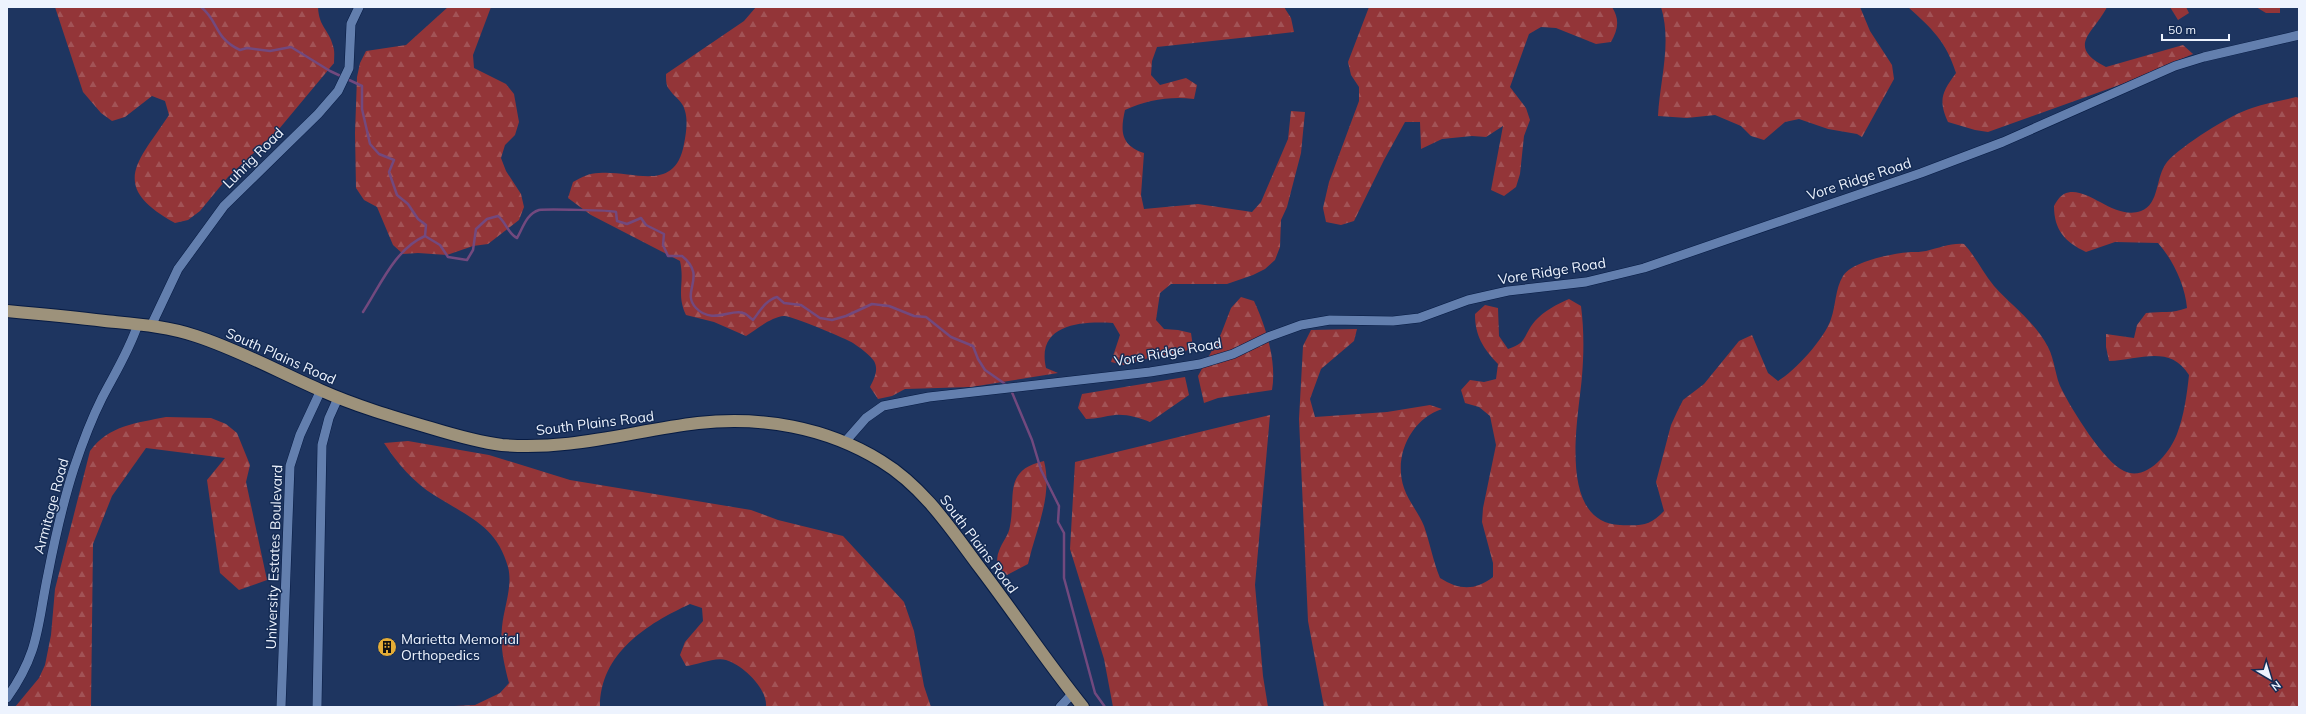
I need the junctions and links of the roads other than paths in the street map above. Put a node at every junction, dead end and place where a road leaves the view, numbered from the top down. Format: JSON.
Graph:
{"nodes":[{"id":1,"x":359,"y":7,"type":"edge"},
{"id":2,"x":2299,"y":36,"type":"edge"},
{"id":3,"x":7,"y":311,"type":"edge"},
{"id":4,"x":138,"y":324,"type":"junction"},
{"id":5,"x":151,"y":326,"type":"junction"},
{"id":6,"x":321,"y":390,"type":"junction"},
{"id":7,"x":338,"y":398,"type":"junction"},
{"id":8,"x":844,"y":443,"type":"junction"},
{"id":9,"x":1072,"y":694,"type":"junction"},
{"id":10,"x":7,"y":698,"type":"edge"},
{"id":11,"x":281,"y":707,"type":"edge"},
{"id":12,"x":317,"y":707,"type":"edge"},
{"id":13,"x":1060,"y":707,"type":"edge"},
{"id":14,"x":1083,"y":707,"type":"edge"}],
"edges":[{"from":1,"to":5,"type":"street","name":"Luhrig Road"},
{"from":2,"to":8,"type":"street","name":"Vore Ridge Road"},
{"from":3,"to":4,"type":"main road","name":"South Plains Road"},
{"from":4,"to":5,"type":"main road","name":"South Plains Road"},
{"from":4,"to":10,"type":"street","name":"Armitage Road"},
{"from":5,"to":6,"type":"main road","name":"South Plains Road"},
{"from":6,"to":7,"type":"main road","name":"South Plains Road"},
{"from":6,"to":11,"type":"street","name":"University Estates Boulevard"},
{"from":7,"to":8,"type":"main road","name":"South Plains Road"},
{"from":7,"to":12,"type":"street"},
{"from":8,"to":9,"type":"main road","name":"South Plains Road"},
{"from":9,"to":13,"type":"street"},
{"from":9,"to":14,"type":"main road","name":"South Plains Road"}]}
